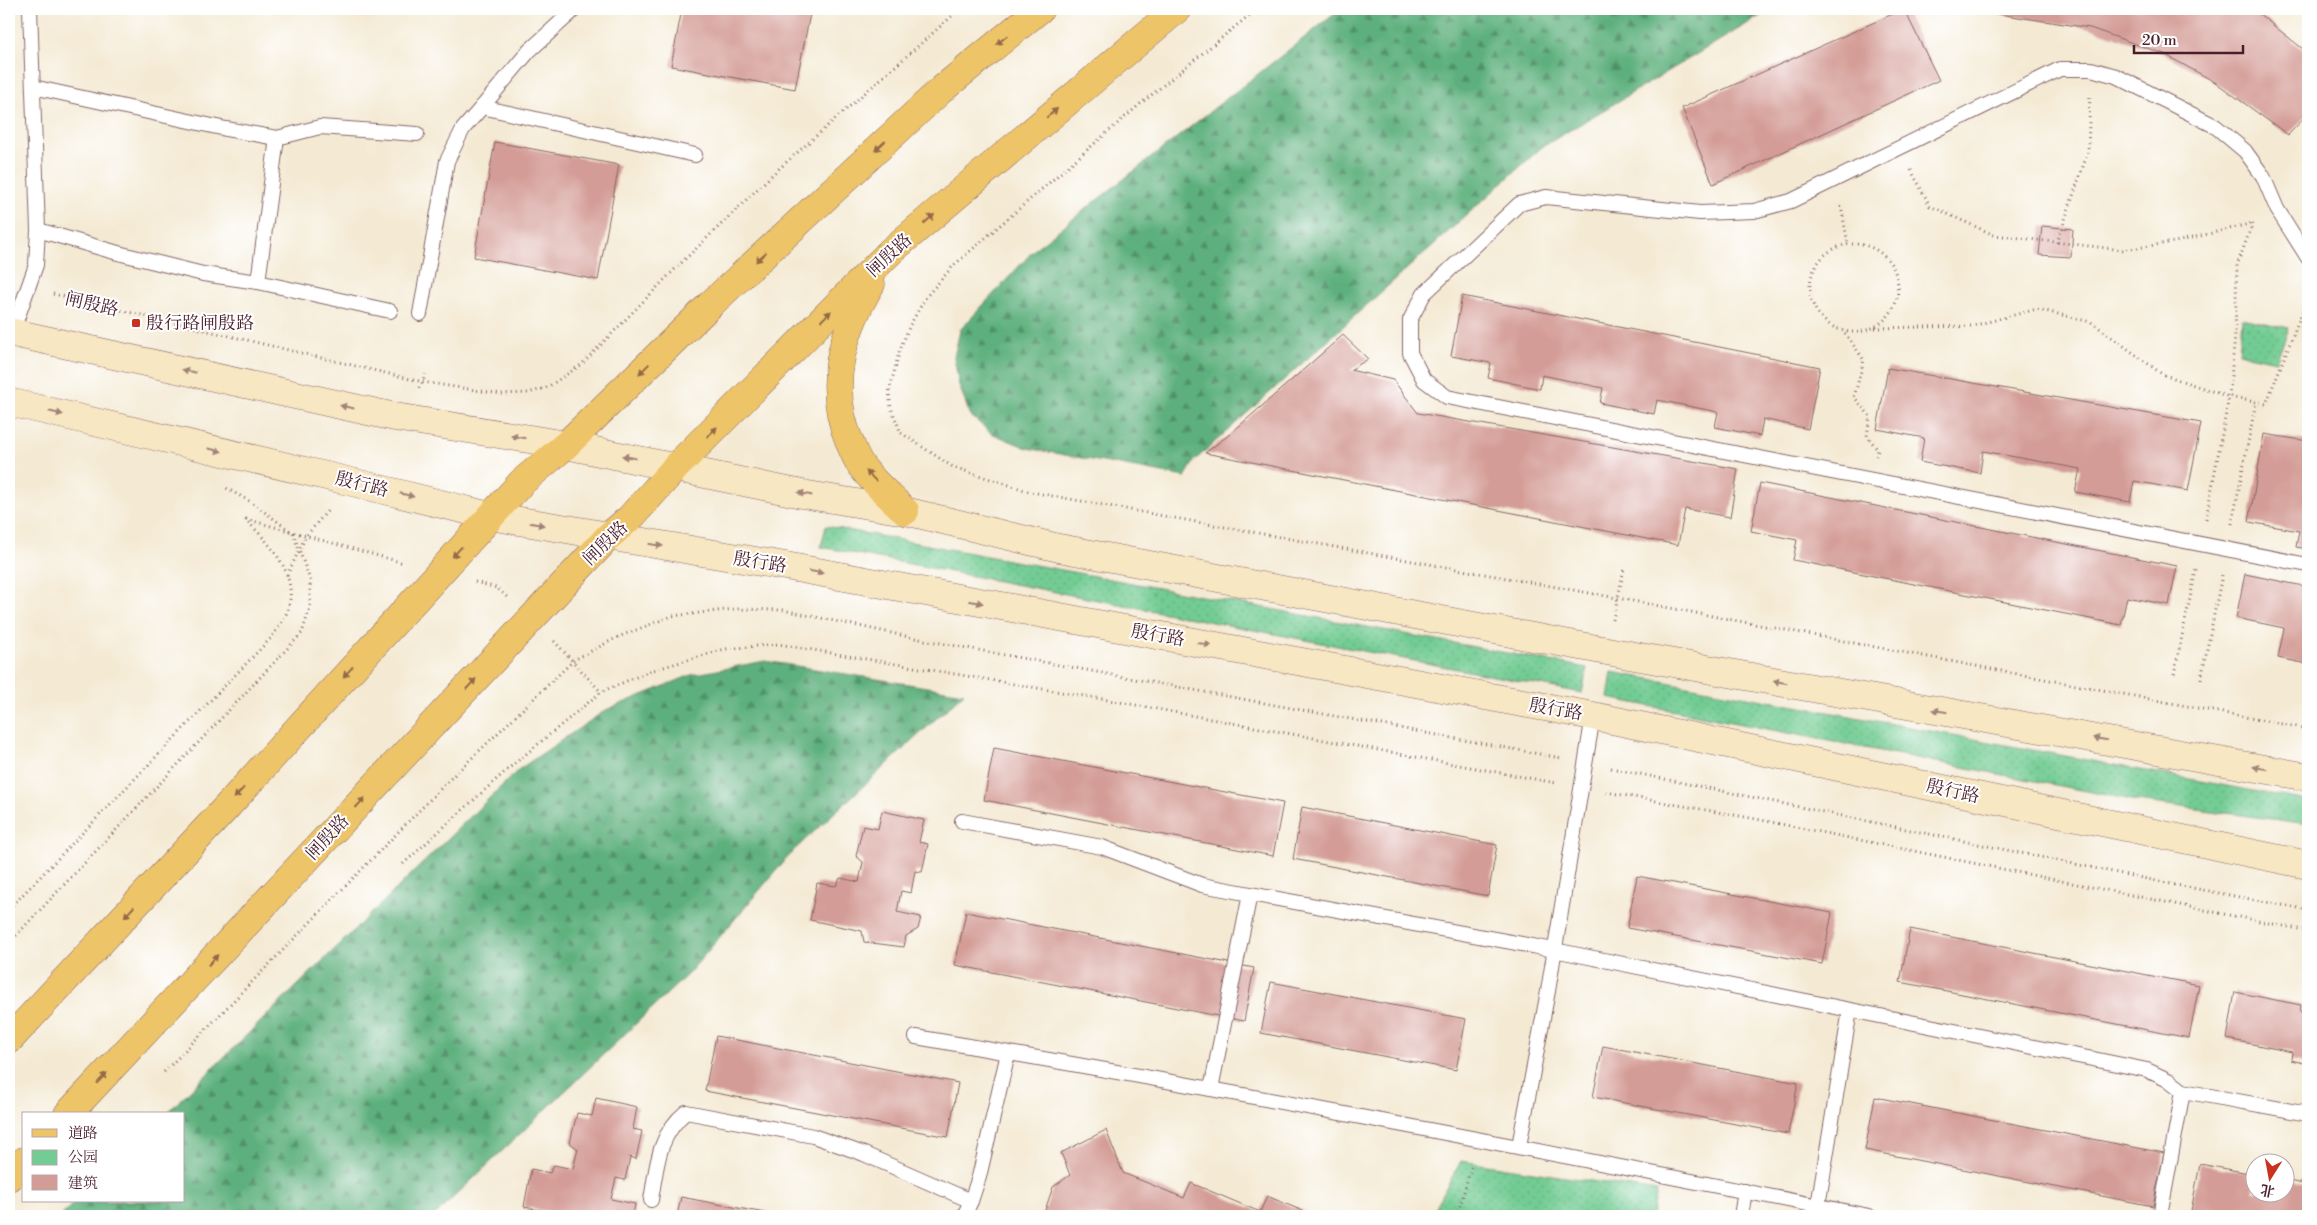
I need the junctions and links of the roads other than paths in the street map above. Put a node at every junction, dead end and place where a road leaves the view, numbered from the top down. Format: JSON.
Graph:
{"nodes":[{"id":1,"x":30,"y":9,"type":"edge"},
{"id":2,"x":575,"y":9,"type":"edge"},
{"id":3,"x":1040,"y":9,"type":"edge"},
{"id":4,"x":1177,"y":9,"type":"edge"},
{"id":5,"x":33,"y":87,"type":"junction"},
{"id":6,"x":482,"y":107,"type":"junction"},
{"id":7,"x":417,"y":134,"type":"dead end"},
{"id":8,"x":277,"y":138,"type":"junction"},
{"id":9,"x":695,"y":155,"type":"dead end"},
{"id":10,"x":38,"y":230,"type":"junction"},
{"id":11,"x":892,"y":251,"type":"junction"},
{"id":12,"x":2308,"y":258,"type":"edge"},
{"id":13,"x":258,"y":282,"type":"junction"},
{"id":14,"x":390,"y":311,"type":"dead end"},
{"id":15,"x":420,"y":314,"type":"dead end"},
{"id":16,"x":10,"y":333,"type":"edge"},
{"id":17,"x":9,"y":402,"type":"edge"},
{"id":18,"x":566,"y":444,"type":"junction"},
{"id":19,"x":677,"y":466,"type":"junction"},
{"id":20,"x":905,"y":511,"type":"junction"},
{"id":21,"x":490,"y":516,"type":"junction"},
{"id":22,"x":608,"y":537,"type":"junction"},
{"id":23,"x":2308,"y":565,"type":"edge"},
{"id":24,"x":1593,"y":716,"type":"junction"},
{"id":25,"x":2308,"y":777,"type":"edge"},
{"id":26,"x":962,"y":821,"type":"dead end"},
{"id":27,"x":2308,"y":865,"type":"edge"},
{"id":28,"x":1250,"y":894,"type":"junction"},
{"id":29,"x":1554,"y":950,"type":"junction"},
{"id":30,"x":1850,"y":1010,"type":"junction"},
{"id":31,"x":916,"y":1037,"type":"dead end"},
{"id":32,"x":9,"y":1040,"type":"edge"},
{"id":33,"x":1008,"y":1053,"type":"junction"},
{"id":34,"x":1211,"y":1089,"type":"junction"},
{"id":35,"x":2182,"y":1091,"type":"junction"},
{"id":36,"x":70,"y":1112,"type":"edge"},
{"id":37,"x":2308,"y":1114,"type":"edge"},
{"id":38,"x":1519,"y":1146,"type":"junction"},
{"id":39,"x":22,"y":1163,"type":"edge"},
{"id":40,"x":9,"y":1177,"type":"edge"},
{"id":41,"x":1745,"y":1191,"type":"junction"},
{"id":42,"x":651,"y":1200,"type":"dead end"},
{"id":43,"x":971,"y":1201,"type":"junction"},
{"id":44,"x":1818,"y":1206,"type":"junction"},
{"id":45,"x":964,"y":1216,"type":"edge"},
{"id":46,"x":1741,"y":1216,"type":"edge"},
{"id":47,"x":1869,"y":1216,"type":"edge"},
{"id":48,"x":2160,"y":1216,"type":"edge"}],
"edges":[{"from":1,"to":5,"type":"lane"},
{"from":2,"to":6,"type":"lane"},
{"from":3,"to":18,"type":"main road","one_way":true},
{"from":11,"to":4,"type":"main road","name":"闸殷路","one_way":true},
{"from":5,"to":8,"type":"lane"},
{"from":5,"to":10,"type":"lane"},
{"from":6,"to":9,"type":"lane"},
{"from":6,"to":15,"type":"lane"},
{"from":7,"to":8,"type":"lane"},
{"from":8,"to":13,"type":"lane"},
{"from":10,"to":13,"type":"lane"},
{"from":10,"to":16,"type":"lane"},
{"from":19,"to":11,"type":"main road","name":"闸殷路","one_way":true},
{"from":20,"to":11,"type":"main road","one_way":true},
{"from":12,"to":23,"type":"lane"},
{"from":13,"to":14,"type":"lane"},
{"from":18,"to":16,"type":"main road","one_way":true},
{"from":17,"to":21,"type":"main road","name":"殷行路","one_way":true},
{"from":19,"to":18,"type":"main road","one_way":true},
{"from":18,"to":21,"type":"main road"},
{"from":20,"to":19,"type":"main road","one_way":true},
{"from":19,"to":22,"type":"main road","name":"闸殷路"},
{"from":25,"to":20,"type":"main road","one_way":true},
{"from":21,"to":22,"type":"main road","name":"殷行路","one_way":true},
{"from":21,"to":32,"type":"main road","one_way":true},
{"from":22,"to":24,"type":"main road","name":"殷行路","one_way":true},
{"from":36,"to":22,"type":"main road","name":"闸殷路","one_way":true},
{"from":24,"to":27,"type":"main road","name":"殷行路"},
{"from":24,"to":29,"type":"lane"},
{"from":26,"to":28,"type":"lane"},
{"from":28,"to":29,"type":"lane"},
{"from":28,"to":34,"type":"lane"},
{"from":29,"to":30,"type":"lane"},
{"from":29,"to":38,"type":"lane"},
{"from":30,"to":35,"type":"lane"},
{"from":30,"to":44,"type":"lane"},
{"from":31,"to":33,"type":"lane"},
{"from":33,"to":34,"type":"lane"},
{"from":33,"to":43,"type":"lane"},
{"from":34,"to":38,"type":"lane"},
{"from":35,"to":37,"type":"lane"},
{"from":35,"to":48,"type":"lane"},
{"from":38,"to":41,"type":"lane"},
{"from":39,"to":40,"type":"main road"},
{"from":41,"to":44,"type":"lane"},
{"from":41,"to":46,"type":"lane"},
{"from":42,"to":43,"type":"lane"},
{"from":43,"to":45,"type":"lane"},
{"from":44,"to":47,"type":"lane"}]}
